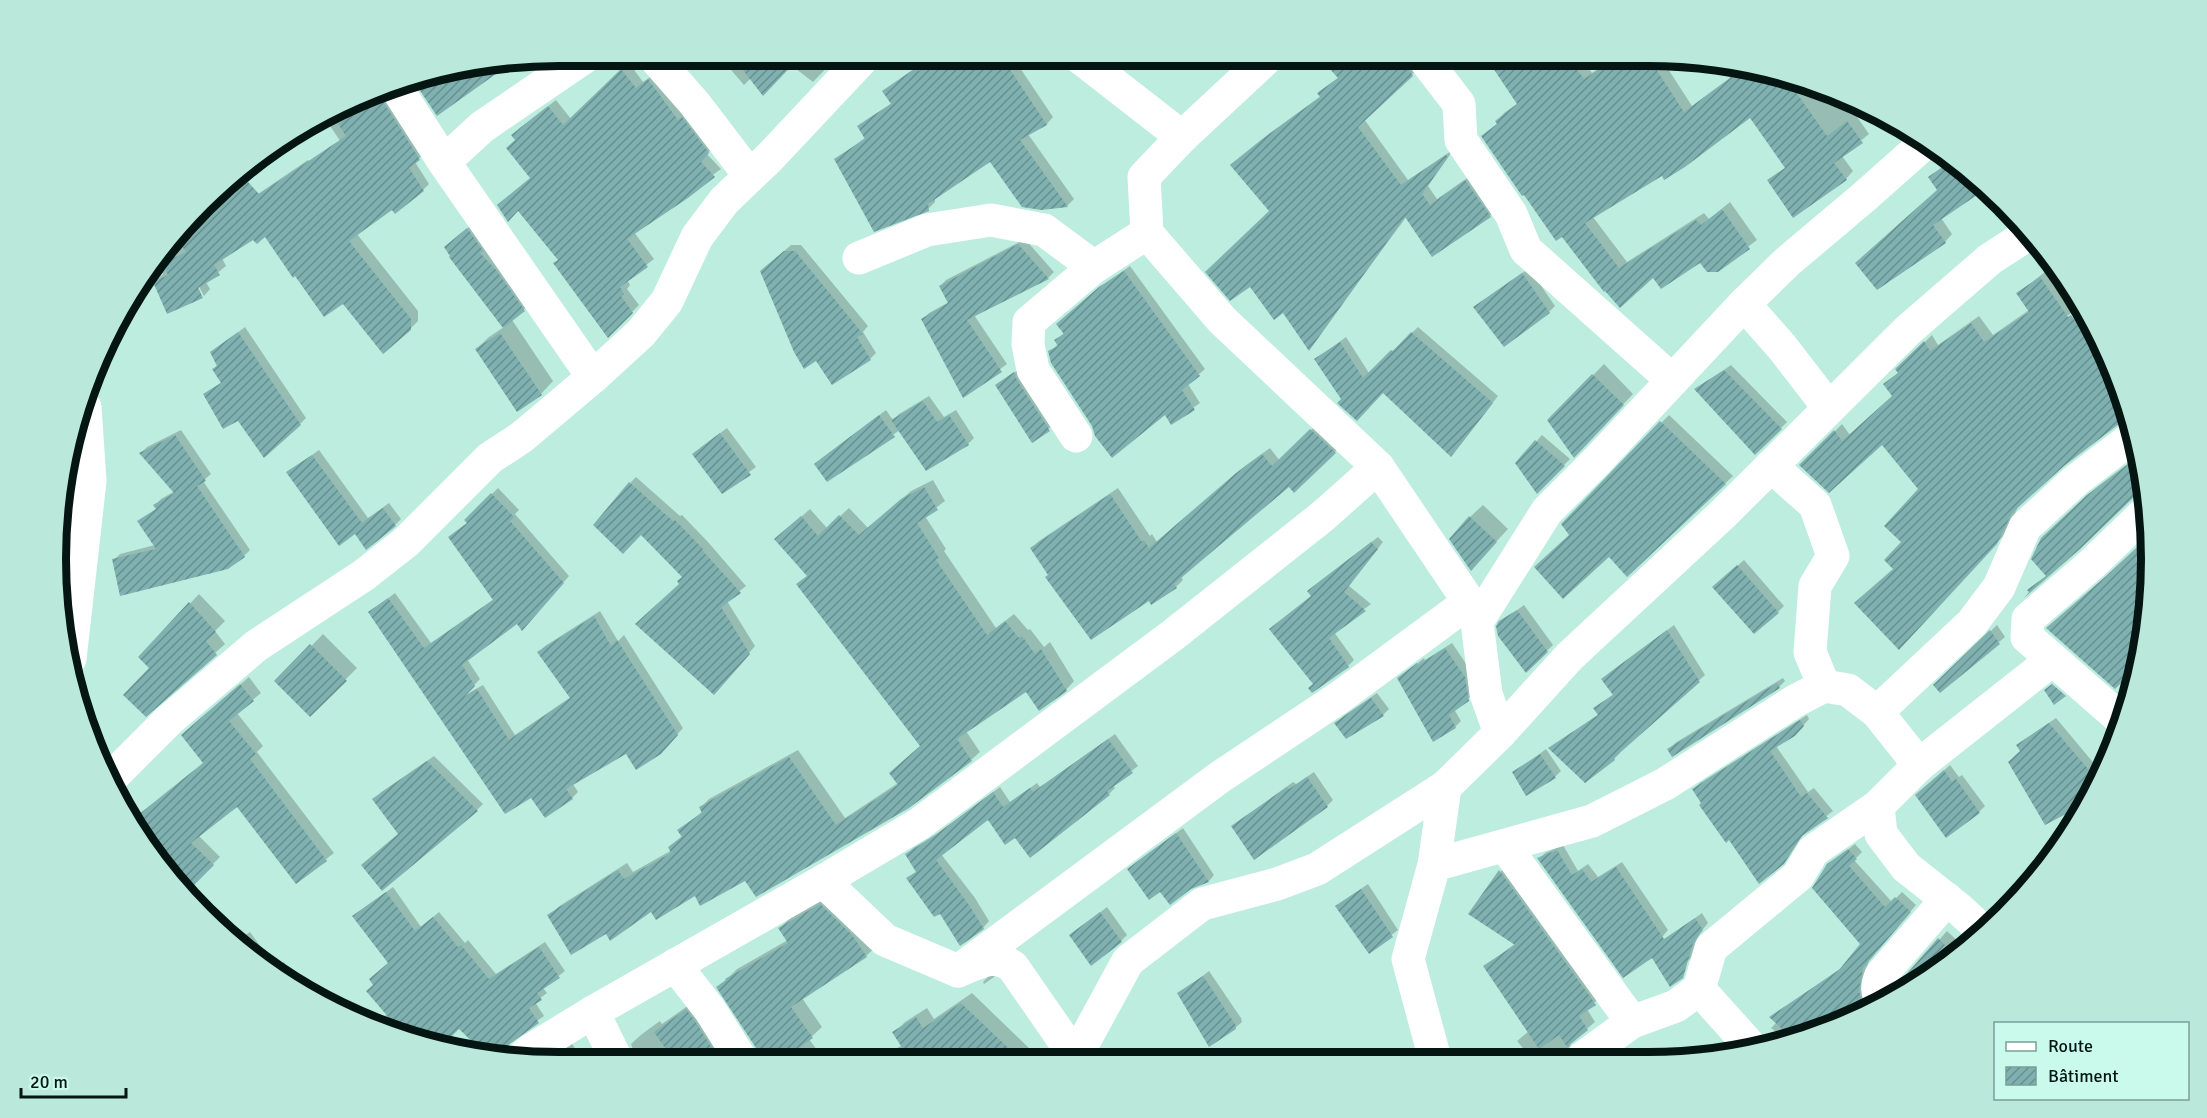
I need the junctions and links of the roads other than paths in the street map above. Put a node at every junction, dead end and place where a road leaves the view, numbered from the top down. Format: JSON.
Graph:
{"nodes":[{"id":1,"x":572,"y":66,"type":"edge"},
{"id":2,"x":662,"y":66,"type":"edge"},
{"id":3,"x":855,"y":66,"type":"edge"},
{"id":4,"x":1091,"y":66,"type":"edge"},
{"id":5,"x":1258,"y":66,"type":"edge"},
{"id":6,"x":1430,"y":66,"type":"edge"},
{"id":7,"x":400,"y":93,"type":"edge"},
{"id":8,"x":1182,"y":137,"type":"junction"},
{"id":9,"x":1920,"y":148,"type":"edge"},
{"id":10,"x":444,"y":162,"type":"junction"},
{"id":11,"x":750,"y":176,"type":"junction"},
{"id":12,"x":1147,"y":233,"type":"junction"},
{"id":13,"x":2022,"y":238,"type":"edge"},
{"id":14,"x":859,"y":258,"type":"dead end"},
{"id":15,"x":1094,"y":267,"type":"junction"},
{"id":16,"x":1744,"y":304,"type":"junction"},
{"id":17,"x":593,"y":377,"type":"junction"},
{"id":18,"x":1672,"y":380,"type":"junction"},
{"id":19,"x":1829,"y":408,"type":"junction"},
{"id":20,"x":87,"y":419,"type":"edge"},
{"id":21,"x":1076,"y":436,"type":"dead end"},
{"id":22,"x":2127,"y":442,"type":"edge"},
{"id":23,"x":1771,"y":466,"type":"junction"},
{"id":24,"x":1378,"y":467,"type":"junction"},
{"id":25,"x":2139,"y":518,"type":"edge"},
{"id":26,"x":1999,"y":587,"type":"junction"},
{"id":27,"x":1473,"y":612,"type":"junction"},
{"id":28,"x":2028,"y":619,"type":"junction"},
{"id":29,"x":72,"y":638,"type":"edge"},
{"id":30,"x":2052,"y":660,"type":"junction"},
{"id":31,"x":1824,"y":686,"type":"junction"},
{"id":32,"x":1877,"y":712,"type":"junction"},
{"id":33,"x":2115,"y":715,"type":"edge"},
{"id":34,"x":1500,"y":733,"type":"junction"},
{"id":35,"x":1919,"y":765,"type":"junction"},
{"id":36,"x":115,"y":774,"type":"edge"},
{"id":37,"x":1445,"y":787,"type":"junction"},
{"id":38,"x":1878,"y":806,"type":"junction"},
{"id":39,"x":1505,"y":846,"type":"junction"},
{"id":40,"x":1434,"y":866,"type":"junction"},
{"id":41,"x":823,"y":881,"type":"junction"},
{"id":42,"x":1947,"y":899,"type":"junction"},
{"id":43,"x":1977,"y":926,"type":"edge"},
{"id":44,"x":675,"y":965,"type":"junction"},
{"id":45,"x":958,"y":971,"type":"junction"},
{"id":46,"x":1699,"y":989,"type":"junction"},
{"id":47,"x":1878,"y":994,"type":"edge"},
{"id":48,"x":593,"y":1012,"type":"junction"},
{"id":49,"x":1632,"y":1022,"type":"junction"},
{"id":50,"x":1747,"y":1042,"type":"edge"},
{"id":51,"x":533,"y":1051,"type":"edge"},
{"id":52,"x":613,"y":1052,"type":"edge"},
{"id":53,"x":736,"y":1052,"type":"edge"},
{"id":54,"x":1070,"y":1052,"type":"edge"},
{"id":55,"x":1079,"y":1052,"type":"edge"},
{"id":56,"x":1433,"y":1052,"type":"edge"},
{"id":57,"x":1591,"y":1052,"type":"edge"}],
"edges":[{"from":1,"to":10,"type":"street"},
{"from":2,"to":11,"type":"street"},
{"from":3,"to":11,"type":"street"},
{"from":4,"to":8,"type":"street"},
{"from":5,"to":8,"type":"street"},
{"from":6,"to":18,"type":"street"},
{"from":7,"to":10,"type":"street"},
{"from":8,"to":12,"type":"street"},
{"from":9,"to":16,"type":"street"},
{"from":10,"to":17,"type":"street"},
{"from":11,"to":17,"type":"street"},
{"from":12,"to":15,"type":"street"},
{"from":12,"to":24,"type":"street"},
{"from":13,"to":19,"type":"street"},
{"from":14,"to":15,"type":"street"},
{"from":15,"to":21,"type":"street"},
{"from":16,"to":18,"type":"street"},
{"from":16,"to":19,"type":"street"},
{"from":17,"to":36,"type":"street"},
{"from":18,"to":27,"type":"street"},
{"from":19,"to":23,"type":"street"},
{"from":20,"to":29,"type":"street"},
{"from":22,"to":26,"type":"street"},
{"from":23,"to":31,"type":"street"},
{"from":23,"to":34,"type":"street"},
{"from":24,"to":27,"type":"street"},
{"from":24,"to":41,"type":"street"},
{"from":25,"to":28,"type":"street"},
{"from":26,"to":28,"type":"street"},
{"from":26,"to":32,"type":"street"},
{"from":27,"to":34,"type":"street"},
{"from":27,"to":45,"type":"street"},
{"from":28,"to":30,"type":"street"},
{"from":30,"to":33,"type":"street"},
{"from":30,"to":35,"type":"street"},
{"from":31,"to":32,"type":"street"},
{"from":31,"to":39,"type":"street"},
{"from":32,"to":35,"type":"street"},
{"from":34,"to":37,"type":"street"},
{"from":35,"to":38,"type":"street"},
{"from":37,"to":40,"type":"street"},
{"from":37,"to":55,"type":"street"},
{"from":38,"to":42,"type":"street"},
{"from":38,"to":46,"type":"street"},
{"from":39,"to":40,"type":"street"},
{"from":39,"to":49,"type":"street"},
{"from":40,"to":56,"type":"street"},
{"from":41,"to":44,"type":"street"},
{"from":41,"to":45,"type":"street"},
{"from":42,"to":43,"type":"street"},
{"from":42,"to":47,"type":"street"},
{"from":44,"to":48,"type":"street"},
{"from":44,"to":53,"type":"street"},
{"from":45,"to":54,"type":"street"},
{"from":46,"to":49,"type":"street"},
{"from":46,"to":50,"type":"street"},
{"from":48,"to":51,"type":"street"},
{"from":48,"to":52,"type":"street"},
{"from":49,"to":57,"type":"street"}]}
